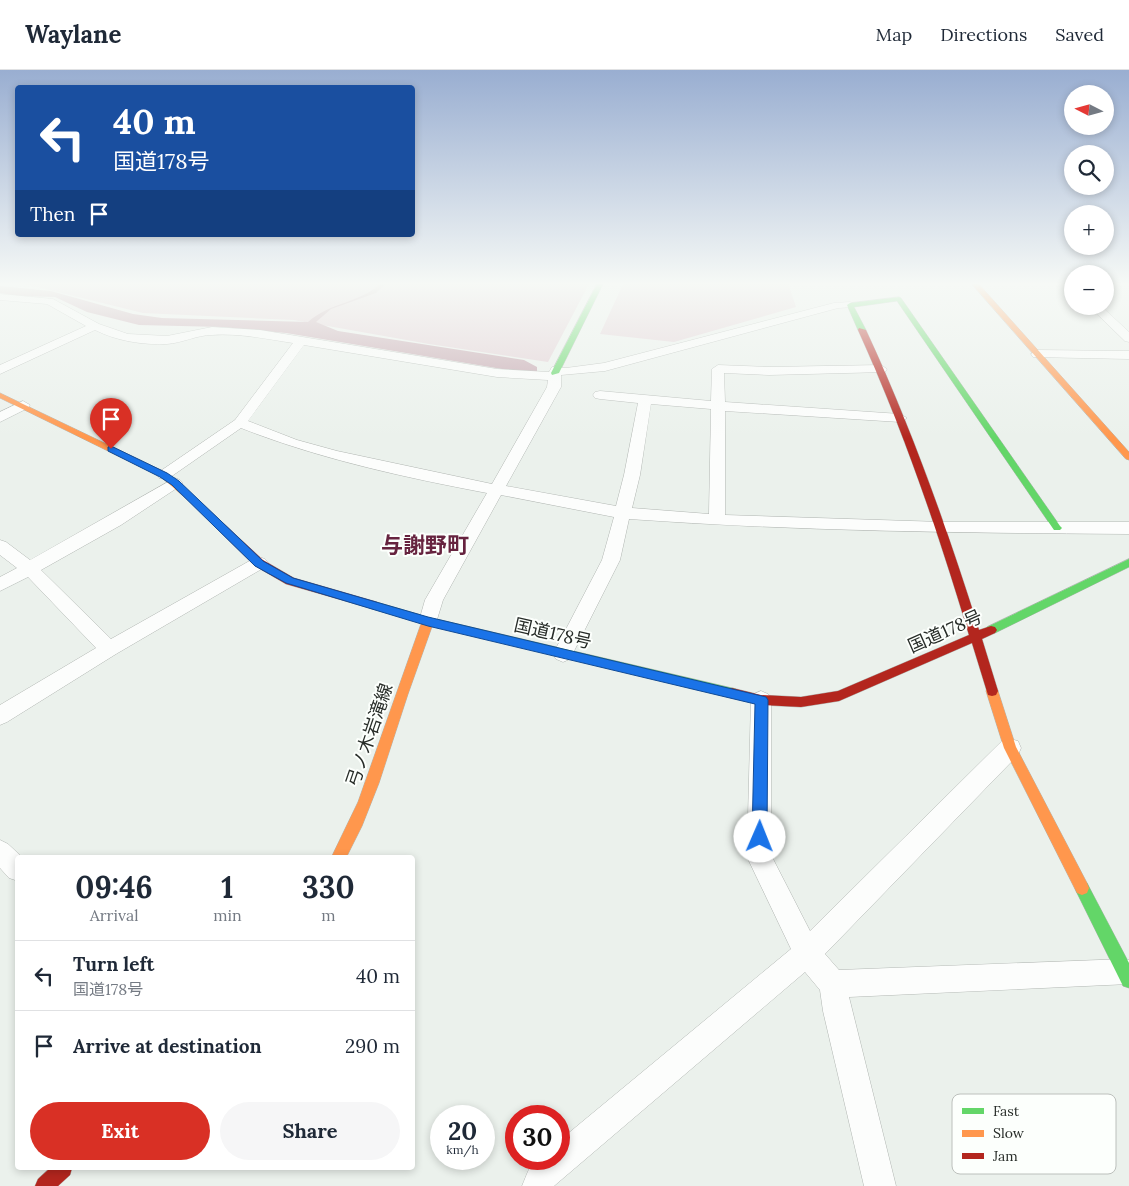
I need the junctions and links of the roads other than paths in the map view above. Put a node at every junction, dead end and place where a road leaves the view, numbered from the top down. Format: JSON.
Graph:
{"nodes":[{"id":1,"x":78,"y":334,"type":"edge"},
{"id":2,"x":113,"y":334,"type":"edge"},
{"id":3,"x":194,"y":334,"type":"edge"},
{"id":4,"x":260,"y":334,"type":"edge"},
{"id":5,"x":575,"y":334,"type":"edge"},
{"id":6,"x":728,"y":334,"type":"edge"},
{"id":7,"x":864,"y":334,"type":"edge"},
{"id":8,"x":923,"y":334,"type":"edge"},
{"id":9,"x":1020,"y":334,"type":"edge"},
{"id":10,"x":301,"y":341,"type":"junction"},
{"id":11,"x":1038,"y":354,"type":"junction"},
{"id":12,"x":1129,"y":355,"type":"edge"},
{"id":13,"x":881,"y":369,"type":"junction"},
{"id":14,"x":0,"y":370,"type":"edge"},
{"id":15,"x":556,"y":373,"type":"junction"},
{"id":16,"x":0,"y":395,"type":"edge"},
{"id":17,"x":600,"y":395,"type":"dead end"},
{"id":18,"x":645,"y":400,"type":"junction"},
{"id":19,"x":23,"y":405,"type":"junction"},
{"id":20,"x":717,"y":406,"type":"junction"},
{"id":21,"x":0,"y":418,"type":"edge"},
{"id":22,"x":900,"y":418,"type":"junction"},
{"id":23,"x":240,"y":423,"type":"junction"},
{"id":24,"x":1129,"y":457,"type":"edge"},
{"id":25,"x":170,"y":479,"type":"junction"},
{"id":26,"x":495,"y":490,"type":"junction"},
{"id":27,"x":623,"y":513,"type":"junction"},
{"id":28,"x":717,"y":520,"type":"junction"},
{"id":29,"x":942,"y":527,"type":"junction"},
{"id":30,"x":1057,"y":528,"type":"junction"},
{"id":31,"x":1129,"y":528,"type":"edge"},
{"id":32,"x":0,"y":546,"type":"edge"},
{"id":33,"x":259,"y":563,"type":"junction"},
{"id":34,"x":1129,"y":563,"type":"edge"},
{"id":35,"x":30,"y":569,"type":"junction"},
{"id":36,"x":0,"y":585,"type":"edge"},
{"id":37,"x":428,"y":621,"type":"junction"},
{"id":38,"x":977,"y":637,"type":"junction"},
{"id":39,"x":109,"y":649,"type":"junction"},
{"id":40,"x":563,"y":654,"type":"junction"},
{"id":41,"x":762,"y":700,"type":"junction"},
{"id":42,"x":0,"y":716,"type":"edge"},
{"id":43,"x":1010,"y":748,"type":"junction"},
{"id":44,"x":0,"y":852,"type":"edge"},
{"id":45,"x":340,"y":855,"type":"edge"},
{"id":46,"x":15,"y":866,"type":"edge"},
{"id":47,"x":807,"y":953,"type":"junction"},
{"id":48,"x":1128,"y":975,"type":"edge"},
{"id":49,"x":833,"y":984,"type":"junction"},
{"id":50,"x":61,"y":1170,"type":"edge"},
{"id":51,"x":45,"y":1186,"type":"edge"},
{"id":52,"x":538,"y":1186,"type":"edge"},
{"id":53,"x":880,"y":1186,"type":"edge"}],
"edges":[{"from":1,"to":14,"type":"street"},
{"from":2,"to":3,"type":"street"},
{"from":4,"to":10,"type":"street"},
{"from":5,"to":15,"type":"main road"},
{"from":6,"to":15,"type":"street"},
{"from":7,"to":13,"type":"main road"},
{"from":8,"to":30,"type":"main road"},
{"from":9,"to":11,"type":"main road"},
{"from":10,"to":15,"type":"street"},
{"from":10,"to":23,"type":"street"},
{"from":11,"to":12,"type":"street"},
{"from":11,"to":24,"type":"main road"},
{"from":13,"to":20,"type":"street"},
{"from":13,"to":22,"type":"main road"},
{"from":15,"to":26,"type":"street"},
{"from":16,"to":19,"type":"main road","name":"国道178号"},
{"from":17,"to":18,"type":"street"},
{"from":18,"to":20,"type":"street"},
{"from":18,"to":27,"type":"street"},
{"from":19,"to":21,"type":"street"},
{"from":19,"to":25,"type":"main road","name":"国道178号"},
{"from":20,"to":22,"type":"street"},
{"from":20,"to":28,"type":"street"},
{"from":22,"to":29,"type":"main road"},
{"from":23,"to":25,"type":"street"},
{"from":23,"to":26,"type":"street"},
{"from":25,"to":33,"type":"main road","name":"国道178号"},
{"from":25,"to":35,"type":"street"},
{"from":26,"to":27,"type":"street"},
{"from":26,"to":37,"type":"street"},
{"from":27,"to":28,"type":"street"},
{"from":27,"to":40,"type":"street"},
{"from":28,"to":29,"type":"street"},
{"from":29,"to":30,"type":"street"},
{"from":29,"to":38,"type":"main road"},
{"from":30,"to":31,"type":"street"},
{"from":32,"to":35,"type":"street"},
{"from":33,"to":37,"type":"main road","name":"国道178号"},
{"from":33,"to":39,"type":"street"},
{"from":34,"to":38,"type":"main road","name":"国道178号"},
{"from":35,"to":36,"type":"street"},
{"from":35,"to":39,"type":"street"},
{"from":37,"to":40,"type":"main road","name":"国道178号"},
{"from":37,"to":45,"type":"main road","name":"弓ノ木岩滝線"},
{"from":38,"to":41,"type":"main road","name":"国道178号"},
{"from":38,"to":43,"type":"main road"},
{"from":39,"to":42,"type":"street"},
{"from":40,"to":41,"type":"main road","name":"国道178号"},
{"from":41,"to":47,"type":"street"},
{"from":43,"to":47,"type":"street"},
{"from":43,"to":48,"type":"main road"},
{"from":44,"to":46,"type":"street"},
{"from":47,"to":49,"type":"street"},
{"from":47,"to":52,"type":"street"},
{"from":48,"to":49,"type":"street"},
{"from":49,"to":53,"type":"street"},
{"from":50,"to":51,"type":"main road"}]}
